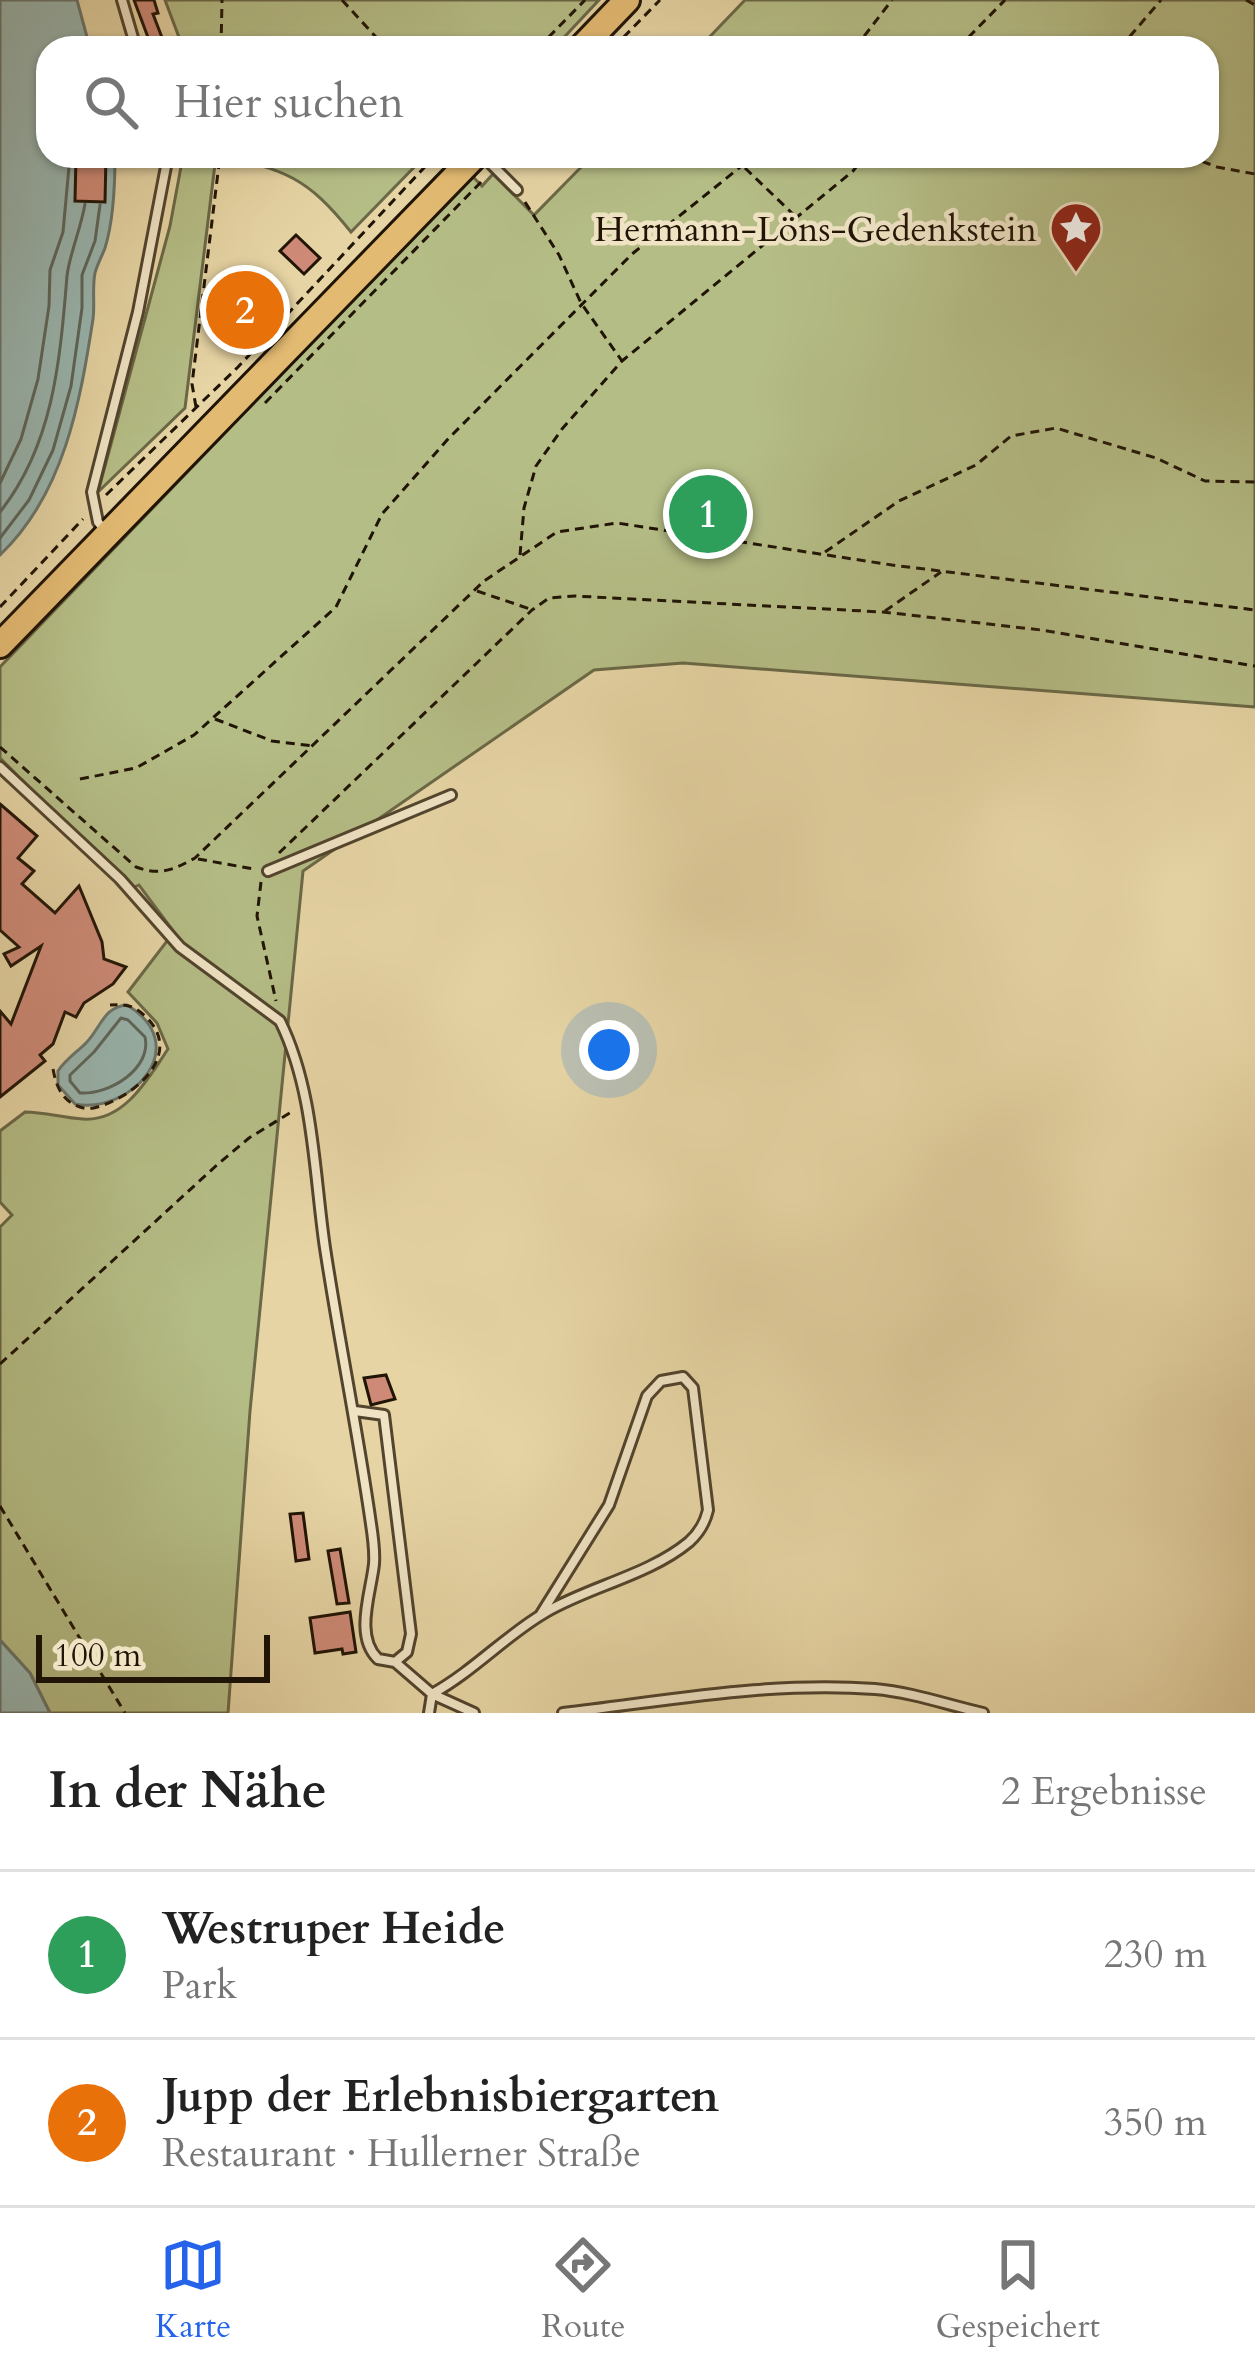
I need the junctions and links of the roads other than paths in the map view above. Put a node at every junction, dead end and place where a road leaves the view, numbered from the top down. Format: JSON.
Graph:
{"nodes":[{"id":1,"x":122,"y":0,"type":"edge"},
{"id":2,"x":627,"y":0,"type":"edge"},
{"id":3,"x":132,"y":36,"type":"edge"},
{"id":4,"x":592,"y":36,"type":"edge"},
{"id":5,"x":166,"y":168,"type":"edge"},
{"id":6,"x":466,"y":168,"type":"edge"},
{"id":7,"x":493,"y":168,"type":"edge"},
{"id":8,"x":518,"y":190,"type":"road end"},
{"id":9,"x":106,"y":533,"type":"junction"},
{"id":10,"x":0,"y":645,"type":"edge"},
{"id":11,"x":0,"y":767,"type":"edge"},
{"id":12,"x":451,"y":795,"type":"dead end"},
{"id":13,"x":268,"y":872,"type":"road end"},
{"id":14,"x":355,"y":1411,"type":"junction"},
{"id":15,"x":541,"y":1615,"type":"junction"},
{"id":16,"x":394,"y":1663,"type":"junction"},
{"id":17,"x":432,"y":1694,"type":"junction"},
{"id":18,"x":429,"y":1713,"type":"edge"},
{"id":19,"x":474,"y":1713,"type":"edge"},
{"id":20,"x":562,"y":1713,"type":"edge"},
{"id":21,"x":983,"y":1713,"type":"edge"}],
"edges":[{"from":1,"to":3,"type":"lane"},
{"from":2,"to":4,"type":"main road"},
{"from":5,"to":9,"type":"lane"},
{"from":6,"to":9,"type":"main road"},
{"from":7,"to":8,"type":"lane"},
{"from":9,"to":10,"type":"main road"},
{"from":11,"to":14,"type":"lane"},
{"from":12,"to":13,"type":"lane"},
{"from":14,"to":16,"type":"lane"},
{"from":14,"to":16,"type":"lane"},
{"from":15,"to":15,"type":"lane"},
{"from":15,"to":17,"type":"lane"},
{"from":16,"to":17,"type":"lane"},
{"from":17,"to":18,"type":"lane"},
{"from":17,"to":19,"type":"lane"},
{"from":20,"to":21,"type":"lane"}]}
